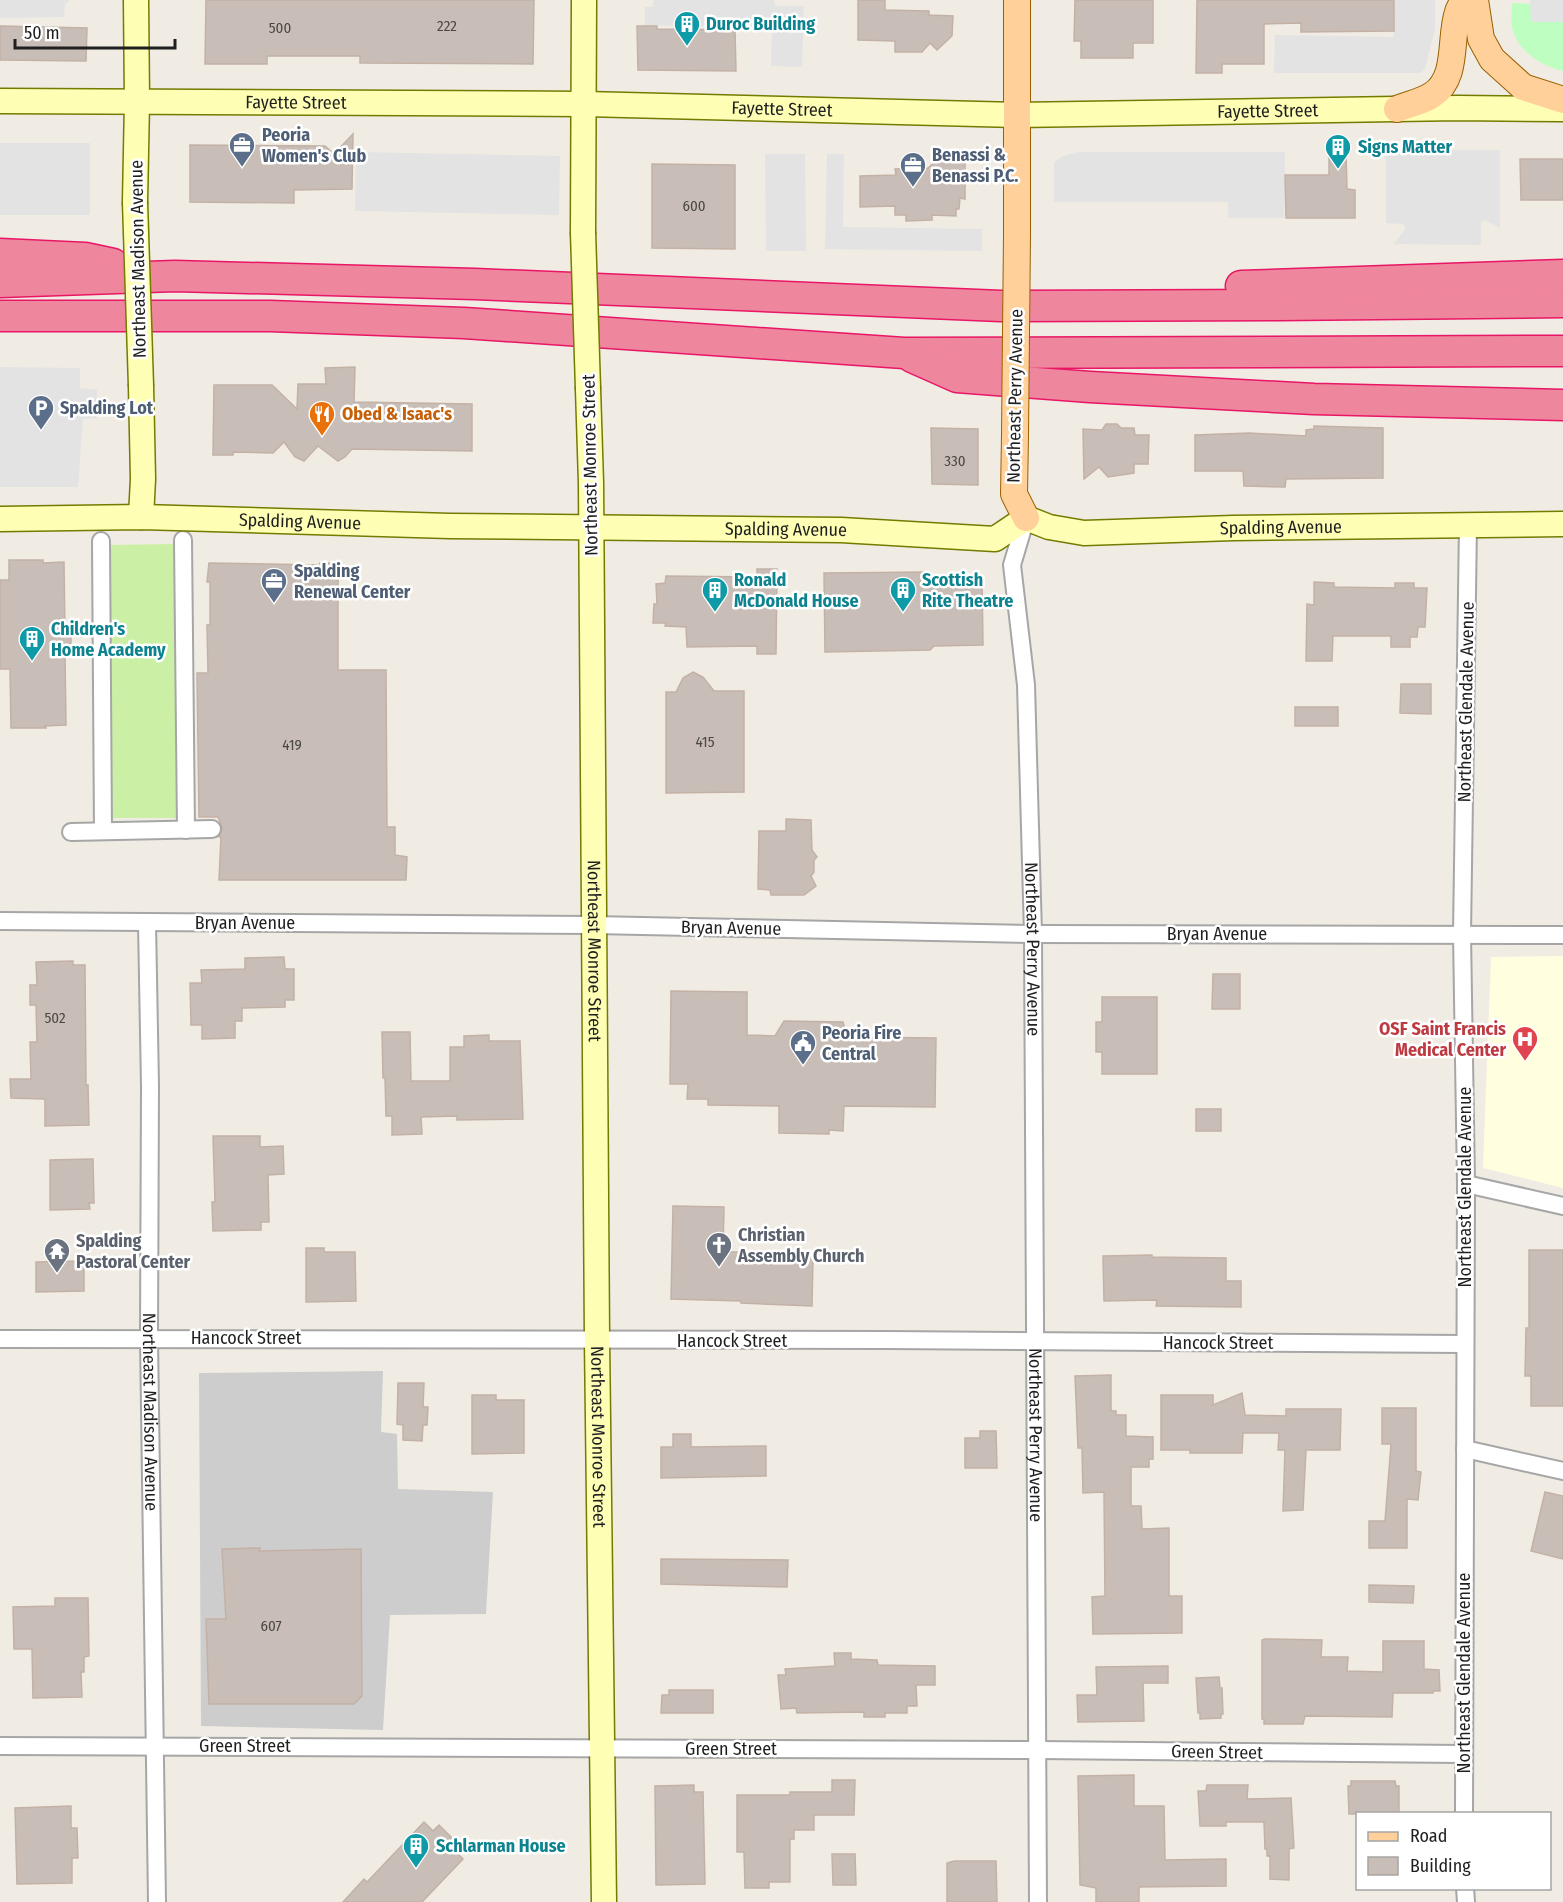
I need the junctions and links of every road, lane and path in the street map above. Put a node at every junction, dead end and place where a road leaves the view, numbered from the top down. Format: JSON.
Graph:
{"nodes":[{"id":1,"x":136,"y":0,"type":"edge"},
{"id":2,"x":584,"y":0,"type":"edge"},
{"id":3,"x":1017,"y":0,"type":"edge"},
{"id":4,"x":1464,"y":0,"type":"edge"},
{"id":5,"x":1475,"y":0,"type":"edge"},
{"id":6,"x":1563,"y":100,"type":"edge"},
{"id":7,"x":0,"y":101,"type":"edge"},
{"id":8,"x":137,"y":101,"type":"junction"},
{"id":9,"x":585,"y":104,"type":"junction"},
{"id":10,"x":1398,"y":109,"type":"junction"},
{"id":11,"x":1563,"y":109,"type":"edge"},
{"id":12,"x":1017,"y":115,"type":"junction"},
{"id":13,"x":0,"y":254,"type":"edge"},
{"id":14,"x":1563,"y":275,"type":"edge"},
{"id":15,"x":175,"y":276,"type":"junction"},
{"id":16,"x":0,"y":282,"type":"edge"},
{"id":17,"x":873,"y":301,"type":"junction"},
{"id":18,"x":1563,"y":302,"type":"edge"},
{"id":19,"x":83,"y":315,"type":"junction"},
{"id":20,"x":0,"y":316,"type":"edge"},
{"id":21,"x":0,"y":322,"type":"edge"},
{"id":22,"x":1563,"y":351,"type":"edge"},
{"id":23,"x":904,"y":353,"type":"junction"},
{"id":24,"x":1563,"y":405,"type":"edge"},
{"id":25,"x":141,"y":517,"type":"junction"},
{"id":26,"x":1026,"y":518,"type":"junction"},
{"id":27,"x":0,"y":519,"type":"edge"},
{"id":28,"x":1563,"y":524,"type":"edge"},
{"id":29,"x":1468,"y":525,"type":"junction"},
{"id":30,"x":591,"y":527,"type":"junction"},
{"id":31,"x":183,"y":540,"type":"dead end"},
{"id":32,"x":101,"y":541,"type":"dead end"},
{"id":33,"x":212,"y":829,"type":"dead end"},
{"id":34,"x":186,"y":830,"type":"junction"},
{"id":35,"x":103,"y":831,"type":"junction"},
{"id":36,"x":71,"y":832,"type":"dead end"},
{"id":37,"x":0,"y":921,"type":"edge"},
{"id":38,"x":147,"y":923,"type":"junction"},
{"id":39,"x":593,"y":925,"type":"junction"},
{"id":40,"x":1034,"y":934,"type":"junction"},
{"id":41,"x":1462,"y":934,"type":"junction"},
{"id":42,"x":1563,"y":935,"type":"edge"},
{"id":43,"x":1466,"y":1184,"type":"junction"},
{"id":44,"x":1563,"y":1206,"type":"edge"},
{"id":45,"x":149,"y":1338,"type":"junction"},
{"id":46,"x":0,"y":1339,"type":"edge"},
{"id":47,"x":597,"y":1340,"type":"junction"},
{"id":48,"x":1034,"y":1342,"type":"junction"},
{"id":49,"x":1465,"y":1344,"type":"junction"},
{"id":50,"x":1465,"y":1449,"type":"junction"},
{"id":51,"x":1563,"y":1471,"type":"edge"},
{"id":52,"x":156,"y":1745,"type":"junction"},
{"id":53,"x":0,"y":1746,"type":"edge"},
{"id":54,"x":602,"y":1749,"type":"junction"},
{"id":55,"x":1038,"y":1750,"type":"junction"},
{"id":56,"x":1462,"y":1754,"type":"junction"},
{"id":57,"x":1464,"y":1812,"type":"edge"},
{"id":58,"x":158,"y":1902,"type":"edge"},
{"id":59,"x":604,"y":1902,"type":"edge"},
{"id":60,"x":1038,"y":1902,"type":"edge"}],
"edges":[{"from":1,"to":8,"type":"street","name":"Northeast Madison Avenue"},
{"from":2,"to":9,"type":"street","name":"Northeast Monroe Street"},
{"from":3,"to":12,"type":"main road","name":"Northeast Perry Avenue"},
{"from":4,"to":10,"type":"main road"},
{"from":5,"to":6,"type":"main road"},
{"from":7,"to":8,"type":"street","name":"Fayette Street"},
{"from":8,"to":9,"type":"street","name":"Fayette Street"},
{"from":8,"to":25,"type":"street","name":"Northeast Madison Avenue","bridge":true},
{"from":9,"to":12,"type":"street","name":"Fayette Street"},
{"from":9,"to":30,"type":"street","name":"Northeast Monroe Street","bridge":true},
{"from":10,"to":11,"type":"street","name":"Fayette Street"},
{"from":10,"to":12,"type":"street","name":"Fayette Street"},
{"from":12,"to":26,"type":"main road","name":"Northeast Perry Avenue","bridge":true},
{"from":13,"to":15,"type":"highway"},
{"from":14,"to":17,"type":"highway"},
{"from":15,"to":16,"type":"highway"},
{"from":15,"to":17,"type":"highway"},
{"from":17,"to":18,"type":"highway"},
{"from":19,"to":20,"type":"highway"},
{"from":19,"to":21,"type":"highway"},
{"from":19,"to":23,"type":"highway"},
{"from":22,"to":23,"type":"highway"},
{"from":23,"to":24,"type":"highway"},
{"from":25,"to":27,"type":"street","name":"Spalding Avenue"},
{"from":25,"to":30,"type":"street","name":"Spalding Avenue"},
{"from":26,"to":29,"type":"street","name":"Spalding Avenue"},
{"from":26,"to":30,"type":"street","name":"Spalding Avenue"},
{"from":26,"to":40,"type":"street","name":"Northeast Perry Avenue"},
{"from":28,"to":29,"type":"street","name":"Spalding Avenue"},
{"from":29,"to":41,"type":"street","name":"Northeast Glendale Avenue"},
{"from":30,"to":39,"type":"street","name":"Northeast Monroe Street"},
{"from":31,"to":34,"type":"street"},
{"from":32,"to":35,"type":"street"},
{"from":33,"to":34,"type":"street"},
{"from":34,"to":35,"type":"street"},
{"from":35,"to":36,"type":"street"},
{"from":37,"to":38,"type":"street","name":"Bryan Avenue"},
{"from":38,"to":39,"type":"street","name":"Bryan Avenue"},
{"from":38,"to":45,"type":"street","name":"Northeast Madison Avenue"},
{"from":39,"to":40,"type":"street","name":"Bryan Avenue"},
{"from":39,"to":47,"type":"street","name":"Northeast Monroe Street"},
{"from":40,"to":41,"type":"street","name":"Bryan Avenue"},
{"from":40,"to":48,"type":"street","name":"Northeast Perry Avenue"},
{"from":41,"to":42,"type":"street","name":"Bryan Avenue"},
{"from":41,"to":43,"type":"street","name":"Northeast Glendale Avenue"},
{"from":43,"to":44,"type":"street"},
{"from":43,"to":49,"type":"street","name":"Northeast Glendale Avenue"},
{"from":45,"to":46,"type":"street","name":"Hancock Street"},
{"from":45,"to":47,"type":"street","name":"Hancock Street"},
{"from":45,"to":52,"type":"street","name":"Northeast Madison Avenue"},
{"from":47,"to":48,"type":"street","name":"Hancock Street"},
{"from":47,"to":54,"type":"street","name":"Northeast Monroe Street"},
{"from":48,"to":49,"type":"street","name":"Hancock Street"},
{"from":48,"to":55,"type":"street","name":"Northeast Perry Avenue"},
{"from":49,"to":50,"type":"street","name":"Northeast Glendale Avenue"},
{"from":50,"to":51,"type":"street"},
{"from":50,"to":56,"type":"street","name":"Northeast Glendale Avenue"},
{"from":52,"to":53,"type":"street","name":"Green Street"},
{"from":52,"to":54,"type":"street","name":"Green Street"},
{"from":52,"to":58,"type":"street","name":"Northeast Madison Avenue"},
{"from":54,"to":55,"type":"street","name":"Green Street"},
{"from":54,"to":59,"type":"street","name":"Northeast Monroe Street"},
{"from":55,"to":56,"type":"street","name":"Green Street"},
{"from":55,"to":60,"type":"street","name":"Northeast Perry Avenue"},
{"from":56,"to":57,"type":"street","name":"Northeast Glendale Avenue"}]}
